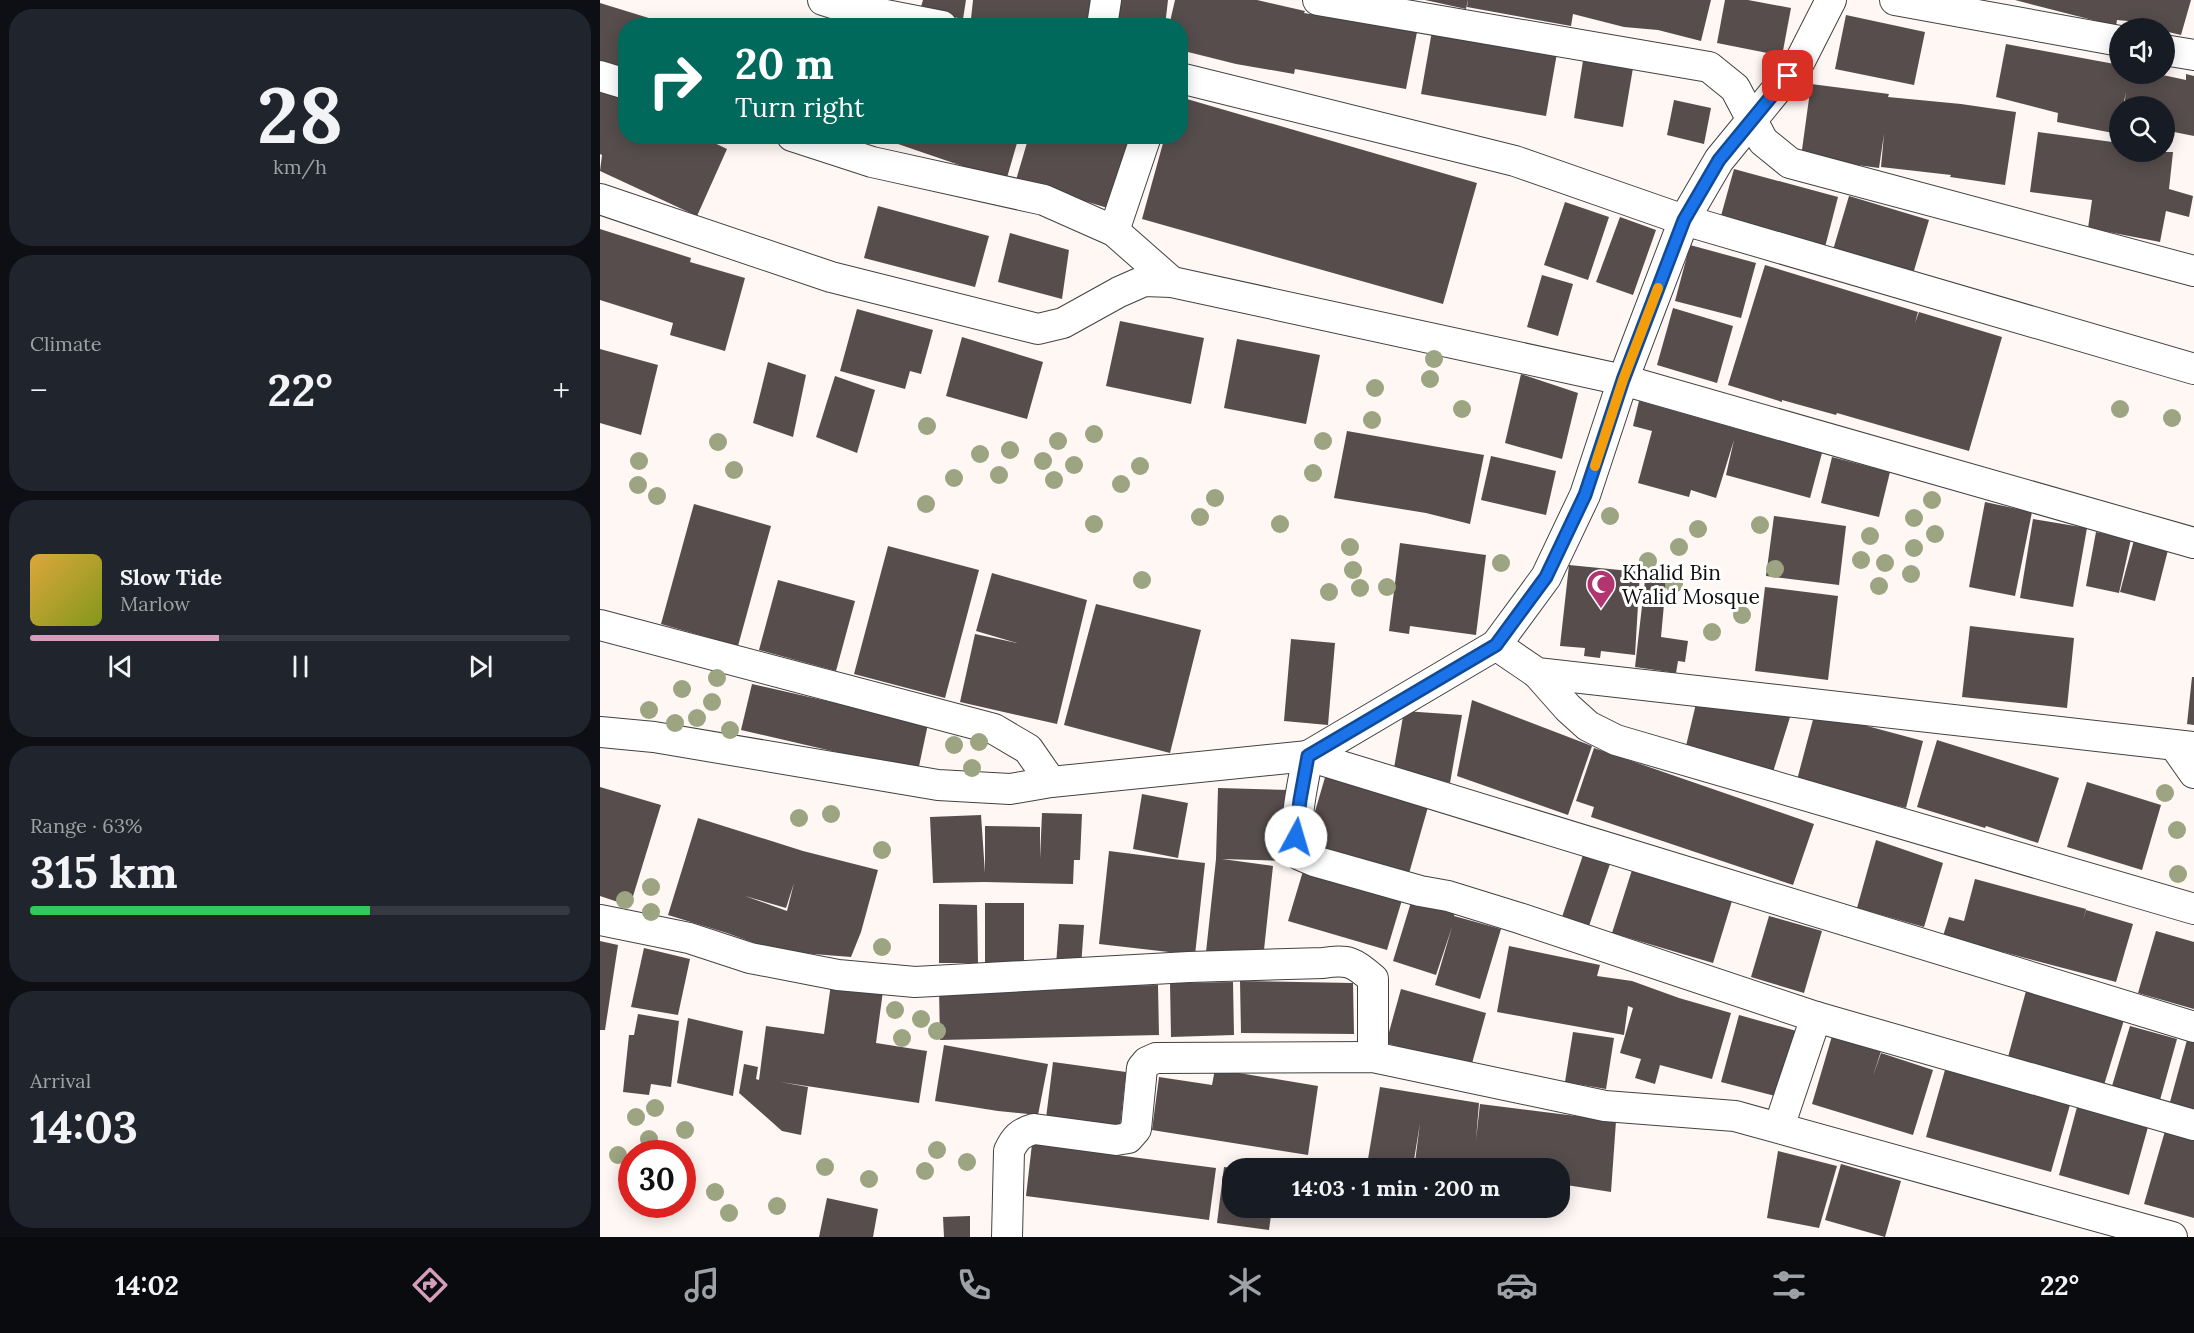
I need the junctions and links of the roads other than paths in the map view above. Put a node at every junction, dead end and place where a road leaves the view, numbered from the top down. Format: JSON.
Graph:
{"nodes":[{"id":1,"x":823,"y":0,"type":"edge"},
{"id":2,"x":1106,"y":0,"type":"edge"},
{"id":3,"x":1318,"y":0,"type":"edge"},
{"id":4,"x":1831,"y":0,"type":"edge"},
{"id":5,"x":1895,"y":0,"type":"edge"},
{"id":6,"x":890,"y":18,"type":"edge"},
{"id":7,"x":1103,"y":18,"type":"edge"},
{"id":8,"x":2109,"y":40,"type":"edge"},
{"id":9,"x":2175,"y":52,"type":"edge"},
{"id":10,"x":2194,"y":55,"type":"edge"},
{"id":11,"x":600,"y":76,"type":"edge"},
{"id":12,"x":1188,"y":80,"type":"edge"},
{"id":13,"x":618,"y":82,"type":"edge"},
{"id":14,"x":1751,"y":120,"type":"junction"},
{"id":15,"x":843,"y":144,"type":"edge"},
{"id":16,"x":1143,"y":144,"type":"edge"},
{"id":17,"x":875,"y":149,"type":"edge"},
{"id":18,"x":600,"y":199,"type":"edge"},
{"id":19,"x":1684,"y":220,"type":"junction"},
{"id":20,"x":1114,"y":231,"type":"junction"},
{"id":21,"x":2194,"y":271,"type":"edge"},
{"id":22,"x":1172,"y":282,"type":"junction"},
{"id":23,"x":2194,"y":369,"type":"edge"},
{"id":24,"x":1623,"y":380,"type":"junction"},
{"id":25,"x":2194,"y":543,"type":"edge"},
{"id":26,"x":600,"y":625,"type":"edge"},
{"id":27,"x":1496,"y":645,"type":"junction"},
{"id":28,"x":1537,"y":673,"type":"junction"},
{"id":29,"x":600,"y":732,"type":"edge"},
{"id":30,"x":2184,"y":746,"type":"edge"},
{"id":31,"x":1308,"y":756,"type":"junction"},
{"id":32,"x":2194,"y":774,"type":"edge"},
{"id":33,"x":1050,"y":782,"type":"junction"},
{"id":34,"x":2194,"y":909,"type":"edge"},
{"id":35,"x":600,"y":920,"type":"edge"},
{"id":36,"x":1816,"y":1017,"type":"junction"},
{"id":37,"x":2194,"y":1027,"type":"edge"},
{"id":38,"x":1373,"y":1057,"type":"junction"},
{"id":39,"x":2194,"y":1125,"type":"edge"},
{"id":40,"x":1779,"y":1127,"type":"junction"},
{"id":41,"x":1007,"y":1237,"type":"edge"},
{"id":42,"x":2172,"y":1237,"type":"edge"}],
"edges":[{"from":1,"to":6,"type":"street"},
{"from":2,"to":7,"type":"street"},
{"from":3,"to":14,"type":"street"},
{"from":4,"to":14,"type":"street"},
{"from":5,"to":8,"type":"street"},
{"from":9,"to":10,"type":"street"},
{"from":11,"to":13,"type":"street"},
{"from":12,"to":19,"type":"street"},
{"from":14,"to":19,"type":"street"},
{"from":14,"to":21,"type":"street"},
{"from":15,"to":17,"type":"street"},
{"from":16,"to":20,"type":"street"},
{"from":17,"to":20,"type":"street"},
{"from":18,"to":22,"type":"street"},
{"from":19,"to":23,"type":"street"},
{"from":19,"to":24,"type":"street"},
{"from":20,"to":22,"type":"street"},
{"from":22,"to":24,"type":"street"},
{"from":24,"to":25,"type":"street"},
{"from":24,"to":27,"type":"street"},
{"from":26,"to":33,"type":"street"},
{"from":27,"to":28,"type":"street"},
{"from":27,"to":31,"type":"street"},
{"from":28,"to":30,"type":"street"},
{"from":28,"to":34,"type":"street"},
{"from":29,"to":33,"type":"street"},
{"from":30,"to":32,"type":"street"},
{"from":31,"to":33,"type":"street"},
{"from":31,"to":36,"type":"street"},
{"from":31,"to":37,"type":"street"},
{"from":35,"to":38,"type":"street"},
{"from":36,"to":39,"type":"street"},
{"from":36,"to":40,"type":"street"},
{"from":38,"to":40,"type":"street"},
{"from":38,"to":41,"type":"street"},
{"from":40,"to":42,"type":"street"}]}
